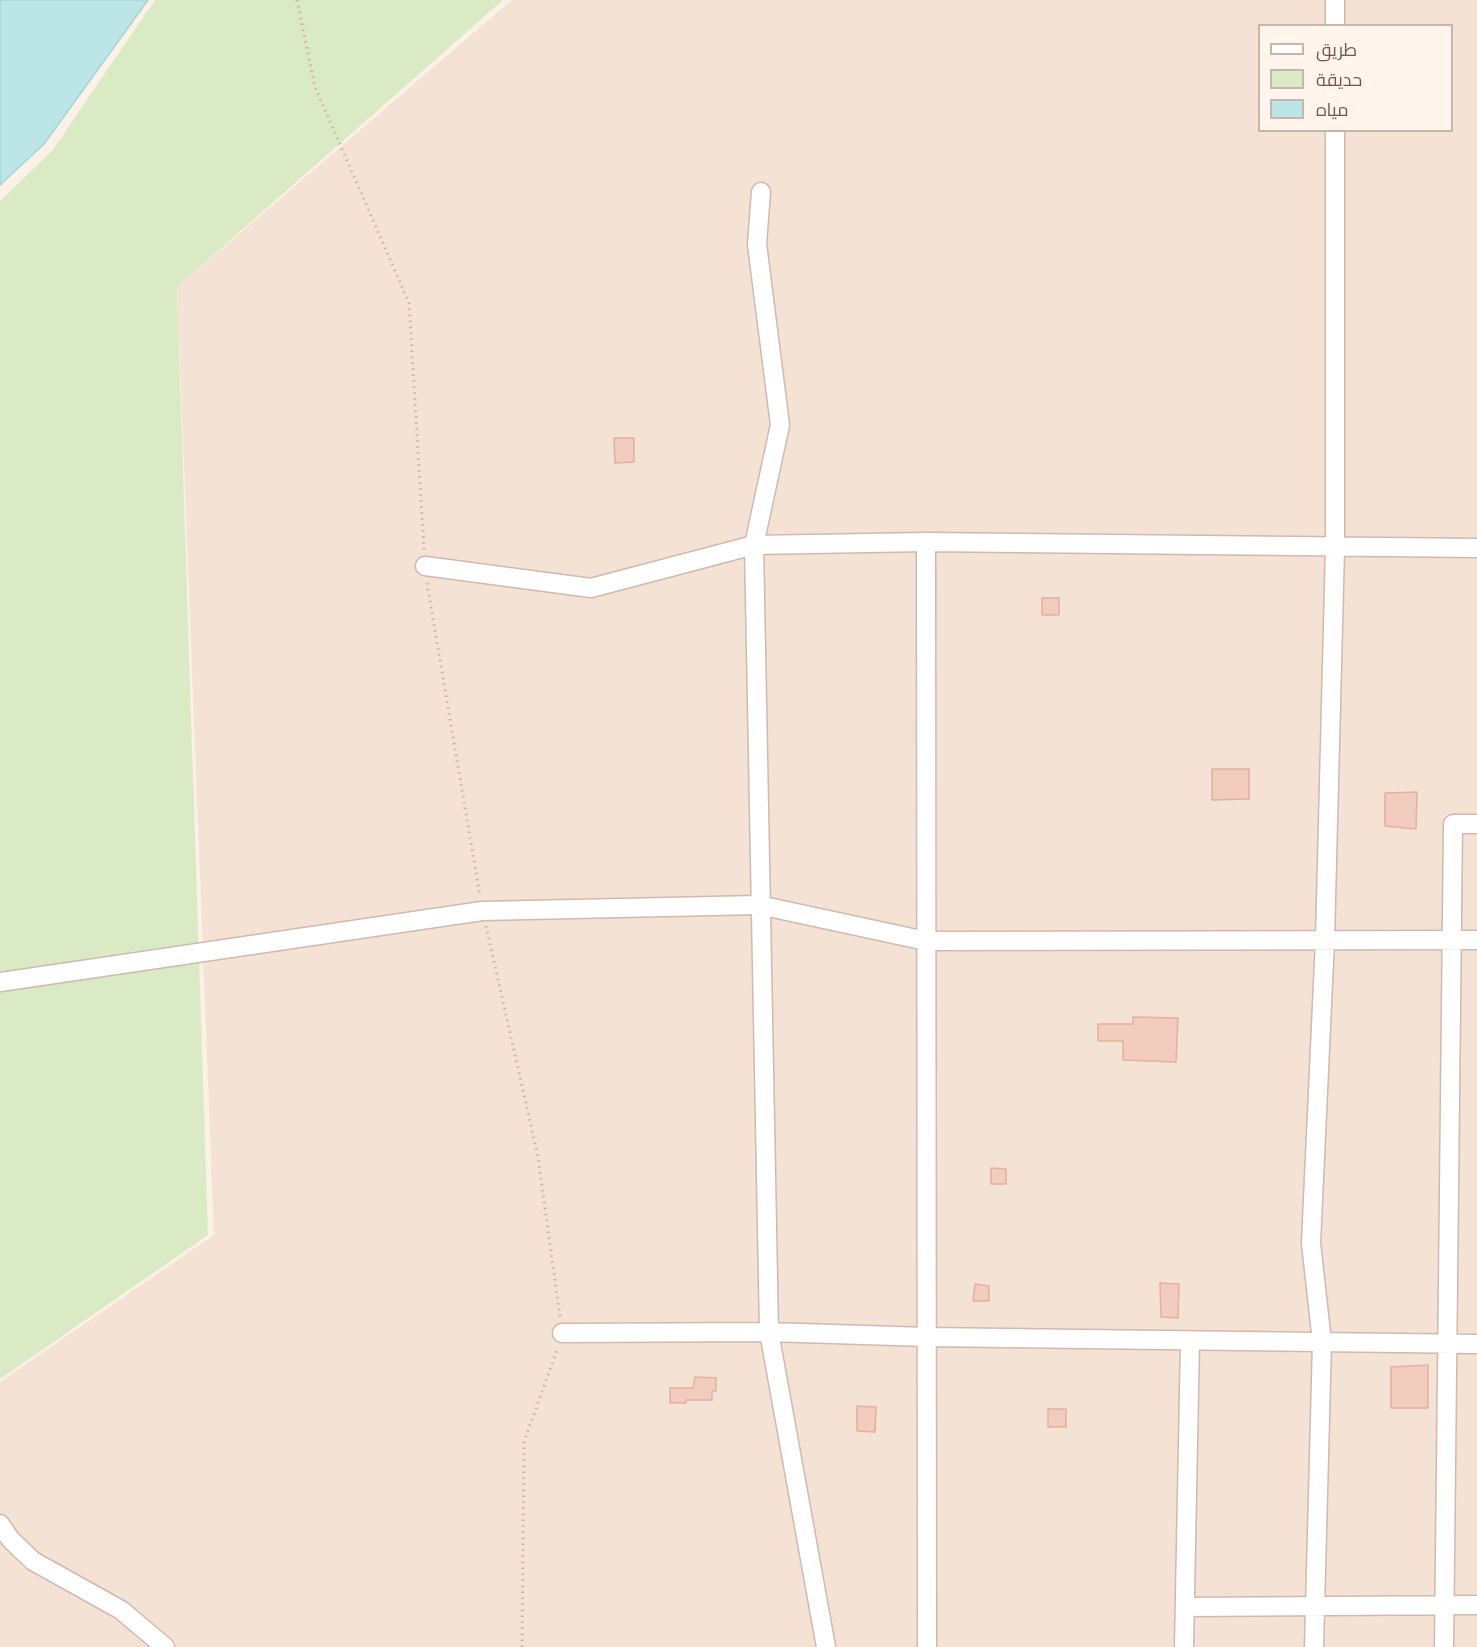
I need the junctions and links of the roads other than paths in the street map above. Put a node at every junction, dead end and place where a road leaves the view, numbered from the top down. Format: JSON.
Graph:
{"nodes":[{"id":1,"x":1335,"y":0,"type":"edge"},
{"id":2,"x":1335,"y":24,"type":"edge"},
{"id":3,"x":1335,"y":132,"type":"edge"},
{"id":4,"x":761,"y":192,"type":"dead end"},
{"id":5,"x":926,"y":542,"type":"junction"},
{"id":6,"x":754,"y":545,"type":"junction"},
{"id":7,"x":1335,"y":548,"type":"junction"},
{"id":8,"x":1477,"y":548,"type":"edge"},
{"id":9,"x":425,"y":566,"type":"road end"},
{"id":10,"x":1477,"y":824,"type":"edge"},
{"id":11,"x":759,"y":905,"type":"junction"},
{"id":12,"x":1452,"y":939,"type":"junction"},
{"id":13,"x":1325,"y":940,"type":"junction"},
{"id":14,"x":1477,"y":940,"type":"edge"},
{"id":15,"x":926,"y":941,"type":"junction"},
{"id":16,"x":0,"y":982,"type":"edge"},
{"id":17,"x":769,"y":1332,"type":"junction"},
{"id":18,"x":562,"y":1333,"type":"road end"},
{"id":19,"x":927,"y":1337,"type":"junction"},
{"id":20,"x":1191,"y":1341,"type":"junction"},
{"id":21,"x":1322,"y":1342,"type":"junction"},
{"id":22,"x":1447,"y":1344,"type":"junction"},
{"id":23,"x":1477,"y":1344,"type":"edge"},
{"id":24,"x":0,"y":1524,"type":"edge"},
{"id":25,"x":1445,"y":1604,"type":"junction"},
{"id":26,"x":1316,"y":1605,"type":"junction"},
{"id":27,"x":1477,"y":1605,"type":"edge"},
{"id":28,"x":1185,"y":1607,"type":"junction"},
{"id":29,"x":165,"y":1647,"type":"edge"},
{"id":30,"x":826,"y":1647,"type":"edge"},
{"id":31,"x":927,"y":1647,"type":"edge"},
{"id":32,"x":1184,"y":1647,"type":"edge"},
{"id":33,"x":1314,"y":1647,"type":"edge"},
{"id":34,"x":1444,"y":1647,"type":"edge"}],
"edges":[{"from":1,"to":2,"type":"street"},
{"from":3,"to":7,"type":"street"},
{"from":4,"to":6,"type":"street"},
{"from":5,"to":6,"type":"street"},
{"from":5,"to":7,"type":"street"},
{"from":5,"to":15,"type":"street"},
{"from":6,"to":9,"type":"street"},
{"from":6,"to":11,"type":"street"},
{"from":7,"to":8,"type":"street"},
{"from":7,"to":13,"type":"street"},
{"from":10,"to":12,"type":"street"},
{"from":11,"to":15,"type":"street"},
{"from":11,"to":16,"type":"street"},
{"from":11,"to":17,"type":"street"},
{"from":12,"to":13,"type":"street"},
{"from":12,"to":14,"type":"street"},
{"from":12,"to":22,"type":"street"},
{"from":13,"to":15,"type":"street"},
{"from":13,"to":21,"type":"street"},
{"from":15,"to":19,"type":"street"},
{"from":17,"to":18,"type":"street"},
{"from":17,"to":19,"type":"street"},
{"from":17,"to":30,"type":"street"},
{"from":19,"to":20,"type":"street"},
{"from":19,"to":31,"type":"street"},
{"from":20,"to":21,"type":"street"},
{"from":20,"to":28,"type":"street"},
{"from":21,"to":22,"type":"street"},
{"from":21,"to":26,"type":"street"},
{"from":22,"to":23,"type":"street"},
{"from":22,"to":25,"type":"street"},
{"from":24,"to":29,"type":"street"},
{"from":25,"to":26,"type":"street"},
{"from":25,"to":27,"type":"street"},
{"from":25,"to":34,"type":"street"},
{"from":26,"to":28,"type":"street"},
{"from":26,"to":33,"type":"street"},
{"from":28,"to":32,"type":"street"}]}
